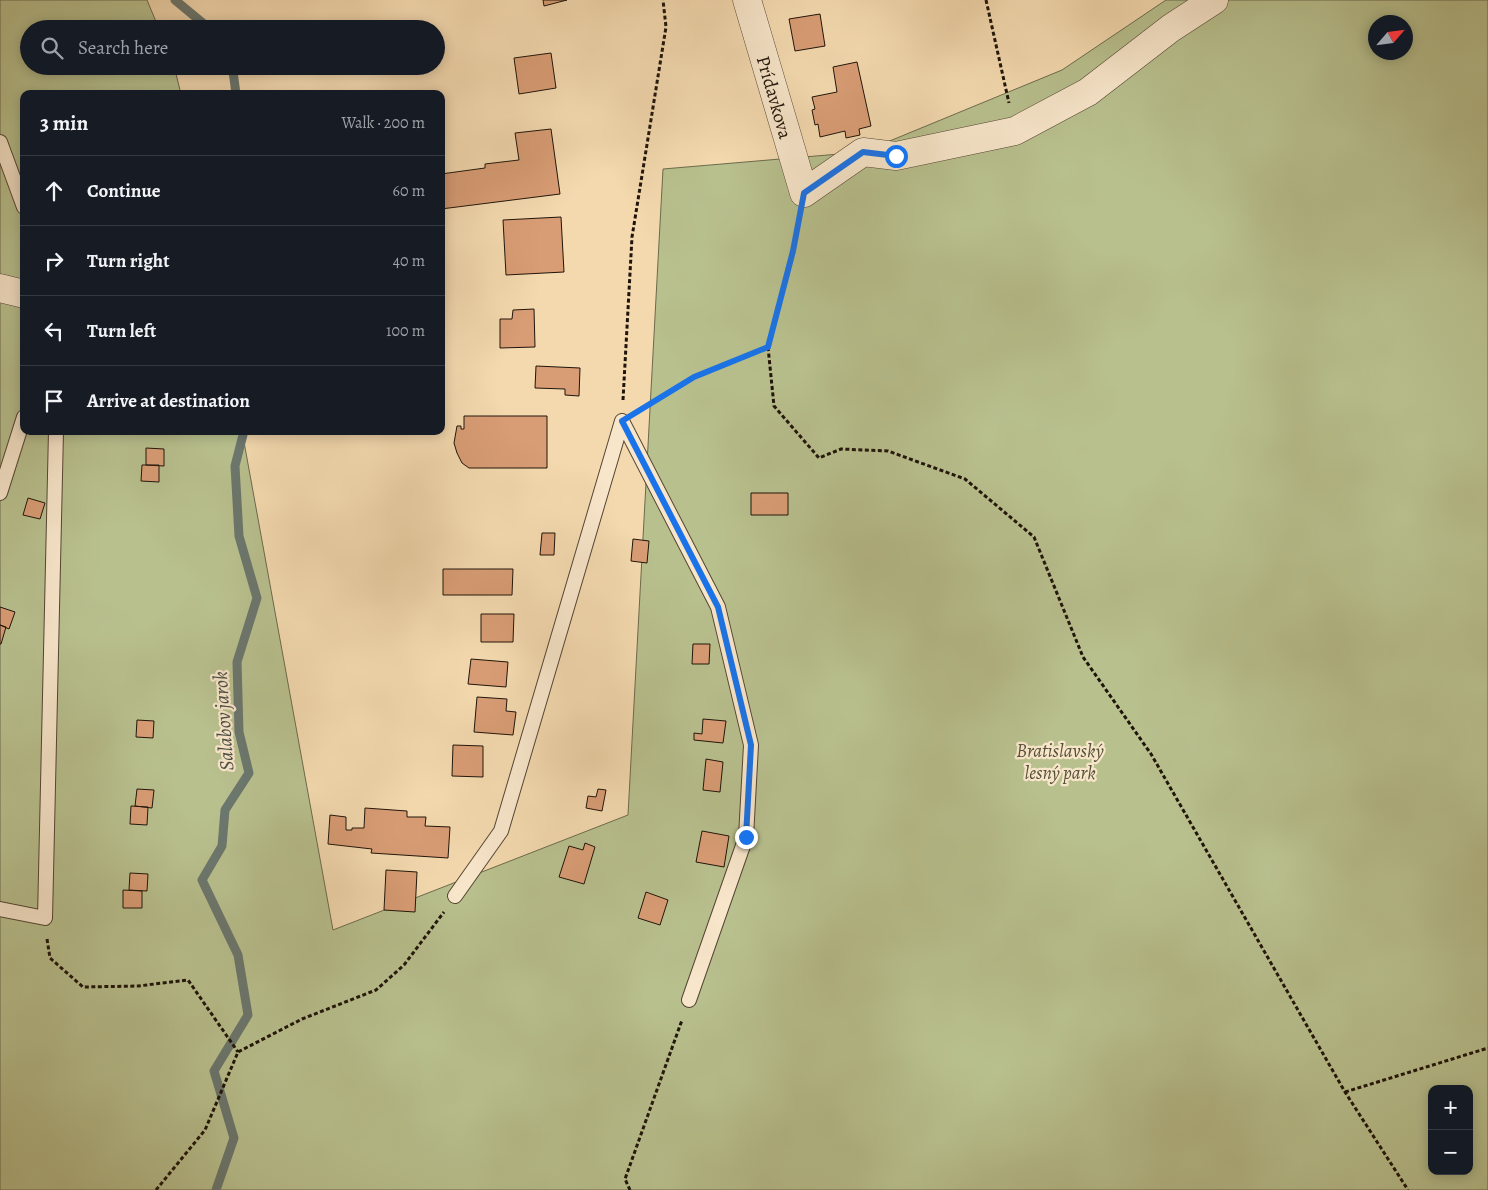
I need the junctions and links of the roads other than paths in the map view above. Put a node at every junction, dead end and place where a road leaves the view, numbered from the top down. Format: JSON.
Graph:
{"nodes":[{"id":1,"x":747,"y":0,"type":"edge"},
{"id":2,"x":1214,"y":0,"type":"edge"},
{"id":3,"x":0,"y":142,"type":"edge"},
{"id":4,"x":20,"y":196,"type":"edge"},
{"id":5,"x":0,"y":288,"type":"edge"},
{"id":6,"x":20,"y":293,"type":"edge"},
{"id":7,"x":20,"y":430,"type":"edge"},
{"id":8,"x":56,"y":435,"type":"edge"},
{"id":9,"x":0,"y":493,"type":"edge"},
{"id":10,"x":455,"y":896,"type":"road end"},
{"id":11,"x":0,"y":909,"type":"edge"},
{"id":12,"x":689,"y":1000,"type":"road end"}],
"edges":[{"from":1,"to":2,"type":"street","name":"Prídavkova"},
{"from":3,"to":4,"type":"lane"},
{"from":5,"to":6,"type":"street"},
{"from":7,"to":9,"type":"lane"},
{"from":8,"to":11,"type":"lane"},
{"from":10,"to":12,"type":"lane"}]}
